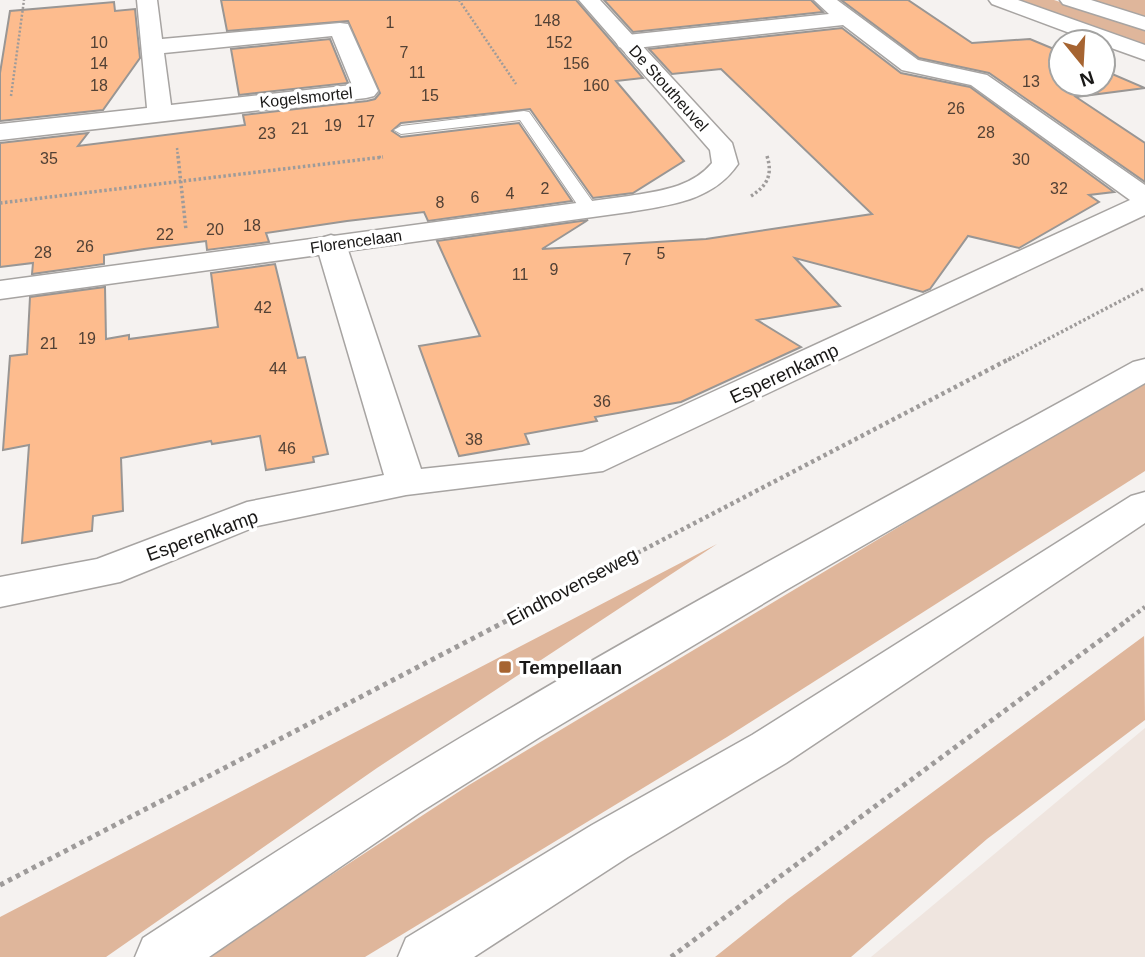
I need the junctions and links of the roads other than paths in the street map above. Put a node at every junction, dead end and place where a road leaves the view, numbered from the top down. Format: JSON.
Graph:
{"nodes":[{"id":1,"x":147,"y":0,"type":"edge"},
{"id":2,"x":589,"y":0,"type":"edge"},
{"id":3,"x":824,"y":0,"type":"edge"},
{"id":4,"x":999,"y":0,"type":"edge"},
{"id":5,"x":1070,"y":0,"type":"edge"},
{"id":6,"x":847,"y":18,"type":"junction"},
{"id":7,"x":1145,"y":24,"type":"edge"},
{"id":8,"x":627,"y":42,"type":"junction"},
{"id":9,"x":153,"y":47,"type":"junction"},
{"id":10,"x":1145,"y":53,"type":"edge"},
{"id":11,"x":166,"y":113,"type":"junction"},
{"id":12,"x":401,"y":130,"type":"dead end"},
{"id":13,"x":3,"y":131,"type":"edge"},
{"id":14,"x":709,"y":181,"type":"joint"},
{"id":15,"x":1145,"y":198,"type":"edge"},
{"id":16,"x":1145,"y":205,"type":"edge"},
{"id":17,"x":589,"y":209,"type":"junction"},
{"id":18,"x":331,"y":244,"type":"junction"},
{"id":19,"x":0,"y":290,"type":"edge"},
{"id":20,"x":1145,"y":369,"type":"edge"},
{"id":21,"x":406,"y":483,"type":"junction"},
{"id":22,"x":1145,"y":505,"type":"edge"},
{"id":23,"x":0,"y":592,"type":"edge"},
{"id":24,"x":163,"y":957,"type":"edge"},
{"id":25,"x":426,"y":957,"type":"edge"}],
"edges":[{"from":1,"to":9,"type":"main road"},
{"from":2,"to":8,"type":"main road","name":"De Stoutheuvel"},
{"from":3,"to":6,"type":"main road"},
{"from":4,"to":10,"type":"main road"},
{"from":5,"to":7,"type":"main road"},
{"from":6,"to":8,"type":"main road"},
{"from":6,"to":15,"type":"main road"},
{"from":8,"to":14,"type":"main road","name":"De Stoutheuvel"},
{"from":9,"to":11,"type":"main road"},
{"from":9,"to":11,"type":"main road","name":"Kogelsmortel"},
{"from":11,"to":13,"type":"main road","name":"Kogelsmortel"},
{"from":12,"to":17,"type":"lane"},
{"from":14,"to":17,"type":"main road","name":"Florencelaan"},
{"from":16,"to":21,"type":"main road","name":"Esperenkamp"},
{"from":17,"to":18,"type":"main road","name":"Florencelaan"},
{"from":18,"to":19,"type":"main road","name":"Florencelaan"},
{"from":18,"to":21,"type":"main road"},
{"from":20,"to":24,"type":"main road"},
{"from":21,"to":23,"type":"main road","name":"Esperenkamp"},
{"from":22,"to":25,"type":"main road"}]}
